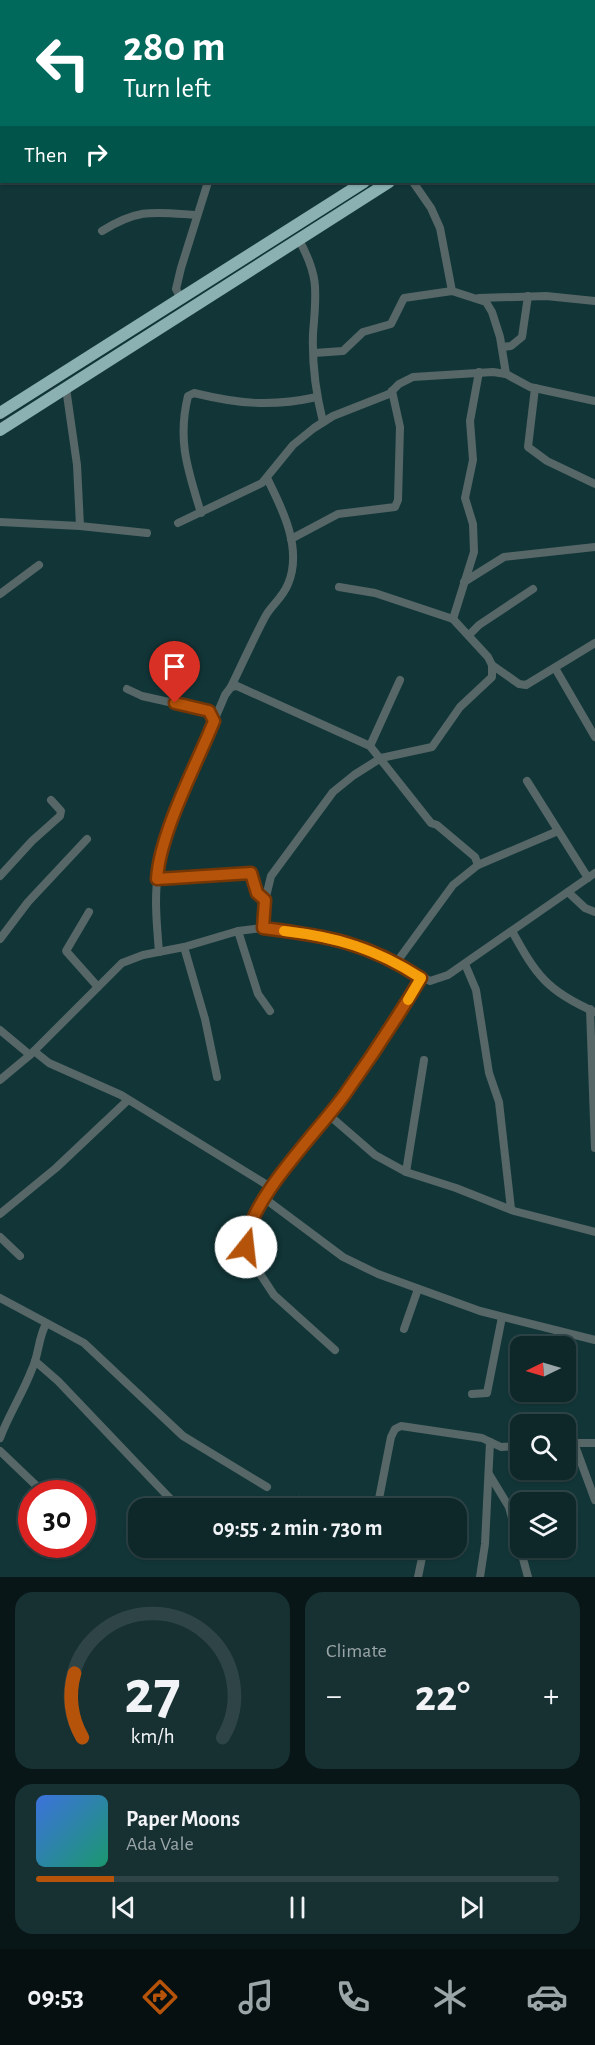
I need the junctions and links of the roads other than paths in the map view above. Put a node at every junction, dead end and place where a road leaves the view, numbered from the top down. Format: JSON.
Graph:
{"nodes":[{"id":1,"x":208,"y":183,"type":"edge"},
{"id":2,"x":362,"y":183,"type":"edge"},
{"id":3,"x":387,"y":183,"type":"edge"},
{"id":4,"x":414,"y":183,"type":"edge"},
{"id":5,"x":196,"y":215,"type":"junction"},
{"id":6,"x":102,"y":231,"type":"dead end"},
{"id":7,"x":299,"y":240,"type":"junction"},
{"id":8,"x":452,"y":291,"type":"junction"},
{"id":9,"x":528,"y":296,"type":"junction"},
{"id":10,"x":478,"y":298,"type":"junction"},
{"id":11,"x":182,"y":299,"type":"junction"},
{"id":12,"x":595,"y":301,"type":"edge"},
{"id":13,"x":502,"y":347,"type":"junction"},
{"id":14,"x":314,"y":353,"type":"junction"},
{"id":15,"x":479,"y":372,"type":"junction"},
{"id":16,"x":506,"y":374,"type":"junction"},
{"id":17,"x":66,"y":388,"type":"junction"},
{"id":18,"x":535,"y":388,"type":"junction"},
{"id":19,"x":392,"y":391,"type":"junction"},
{"id":20,"x":317,"y":397,"type":"junction"},
{"id":21,"x":595,"y":401,"type":"edge"},
{"id":22,"x":0,"y":412,"type":"edge"},
{"id":23,"x":323,"y":422,"type":"junction"},
{"id":24,"x":0,"y":430,"type":"edge"},
{"id":25,"x":267,"y":478,"type":"junction"},
{"id":26,"x":595,"y":484,"type":"edge"},
{"id":27,"x":201,"y":513,"type":"junction"},
{"id":28,"x":0,"y":522,"type":"edge"},
{"id":29,"x":178,"y":523,"type":"dead end"},
{"id":30,"x":80,"y":526,"type":"junction"},
{"id":31,"x":147,"y":533,"type":"dead end"},
{"id":32,"x":291,"y":538,"type":"junction"},
{"id":33,"x":595,"y":547,"type":"edge"},
{"id":34,"x":39,"y":565,"type":"dead end"},
{"id":35,"x":464,"y":582,"type":"junction"},
{"id":36,"x":339,"y":587,"type":"dead end"},
{"id":37,"x":533,"y":589,"type":"dead end"},
{"id":38,"x":0,"y":594,"type":"edge"},
{"id":39,"x":453,"y":619,"type":"junction"},
{"id":40,"x":469,"y":635,"type":"junction"},
{"id":41,"x":595,"y":643,"type":"edge"},
{"id":42,"x":492,"y":665,"type":"junction"},
{"id":43,"x":555,"y":668,"type":"junction"},
{"id":44,"x":400,"y":680,"type":"dead end"},
{"id":45,"x":231,"y":687,"type":"junction"},
{"id":46,"x":127,"y":689,"type":"dead end"},
{"id":47,"x":214,"y":721,"type":"junction"},
{"id":48,"x":595,"y":737,"type":"edge"},
{"id":49,"x":370,"y":746,"type":"junction"},
{"id":50,"x":381,"y":758,"type":"junction"},
{"id":51,"x":527,"y":781,"type":"dead end"},
{"id":52,"x":51,"y":800,"type":"dead end"},
{"id":53,"x":558,"y":831,"type":"junction"},
{"id":54,"x":87,"y":839,"type":"dead end"},
{"id":55,"x":478,"y":865,"type":"junction"},
{"id":56,"x":592,"y":875,"type":"edge"},
{"id":57,"x":0,"y":876,"type":"edge"},
{"id":58,"x":157,"y":879,"type":"junction"},
{"id":59,"x":568,"y":892,"type":"junction"},
{"id":60,"x":265,"y":900,"type":"junction"},
{"id":61,"x":89,"y":912,"type":"dead end"},
{"id":62,"x":595,"y":912,"type":"edge"},
{"id":63,"x":263,"y":928,"type":"junction"},
{"id":64,"x":238,"y":931,"type":"junction"},
{"id":65,"x":512,"y":931,"type":"junction"},
{"id":66,"x":0,"y":939,"type":"edge"},
{"id":67,"x":184,"y":947,"type":"junction"},
{"id":68,"x":159,"y":952,"type":"junction"},
{"id":69,"x":396,"y":963,"type":"junction"},
{"id":70,"x":465,"y":964,"type":"junction"},
{"id":71,"x":421,"y":978,"type":"junction"},
{"id":72,"x":98,"y":987,"type":"junction"},
{"id":73,"x":270,"y":1011,"type":"dead end"},
{"id":74,"x":592,"y":1011,"type":"edge"},
{"id":75,"x":0,"y":1030,"type":"edge"},
{"id":76,"x":32,"y":1053,"type":"junction"},
{"id":77,"x":424,"y":1060,"type":"dead end"},
{"id":78,"x":217,"y":1077,"type":"dead end"},
{"id":79,"x":0,"y":1080,"type":"edge"},
{"id":80,"x":128,"y":1100,"type":"junction"},
{"id":81,"x":330,"y":1116,"type":"junction"},
{"id":82,"x":595,"y":1148,"type":"edge"},
{"id":83,"x":406,"y":1172,"type":"junction"},
{"id":84,"x":272,"y":1188,"type":"junction"},
{"id":85,"x":264,"y":1198,"type":"junction"},
{"id":86,"x":511,"y":1209,"type":"junction"},
{"id":87,"x":0,"y":1214,"type":"edge"},
{"id":88,"x":595,"y":1232,"type":"edge"},
{"id":89,"x":0,"y":1237,"type":"edge"},
{"id":90,"x":20,"y":1256,"type":"dead end"},
{"id":91,"x":418,"y":1289,"type":"junction"},
{"id":92,"x":0,"y":1298,"type":"edge"},
{"id":93,"x":502,"y":1317,"type":"junction"},
{"id":94,"x":46,"y":1324,"type":"junction"},
{"id":95,"x":404,"y":1329,"type":"dead end"},
{"id":96,"x":595,"y":1340,"type":"edge"},
{"id":97,"x":335,"y":1350,"type":"dead end"},
{"id":98,"x":35,"y":1361,"type":"junction"},
{"id":99,"x":471,"y":1394,"type":"dead end"},
{"id":100,"x":0,"y":1438,"type":"edge"},
{"id":101,"x":490,"y":1442,"type":"junction"},
{"id":102,"x":576,"y":1443,"type":"edge"},
{"id":103,"x":595,"y":1443,"type":"edge"},
{"id":104,"x":510,"y":1447,"type":"edge"},
{"id":105,"x":0,"y":1451,"type":"edge"},
{"id":106,"x":576,"y":1457,"type":"edge"},
{"id":107,"x":489,"y":1473,"type":"junction"},
{"id":108,"x":30,"y":1480,"type":"edge"},
{"id":109,"x":267,"y":1487,"type":"dead end"},
{"id":110,"x":170,"y":1498,"type":"edge"},
{"id":111,"x":379,"y":1498,"type":"edge"},
{"id":112,"x":595,"y":1500,"type":"edge"},
{"id":113,"x":422,"y":1558,"type":"edge"},
{"id":114,"x":418,"y":1577,"type":"edge"},
{"id":115,"x":480,"y":1577,"type":"edge"},
{"id":116,"x":528,"y":1577,"type":"edge"}],
"edges":[{"from":1,"to":5,"type":"street"},
{"from":2,"to":11,"type":"highway"},
{"from":3,"to":7,"type":"highway"},
{"from":4,"to":8,"type":"street"},
{"from":5,"to":6,"type":"street"},
{"from":5,"to":11,"type":"street"},
{"from":7,"to":14,"type":"street"},
{"from":7,"to":17,"type":"highway"},
{"from":8,"to":10,"type":"street"},
{"from":8,"to":14,"type":"street"},
{"from":9,"to":10,"type":"street"},
{"from":9,"to":12,"type":"street"},
{"from":9,"to":13,"type":"street"},
{"from":10,"to":13,"type":"street"},
{"from":11,"to":22,"type":"highway"},
{"from":13,"to":16,"type":"street"},
{"from":14,"to":20,"type":"street"},
{"from":15,"to":16,"type":"street"},
{"from":15,"to":19,"type":"street"},
{"from":15,"to":35,"type":"street"},
{"from":16,"to":18,"type":"street"},
{"from":17,"to":24,"type":"highway"},
{"from":17,"to":30,"type":"street"},
{"from":18,"to":21,"type":"street"},
{"from":18,"to":26,"type":"street"},
{"from":19,"to":23,"type":"street"},
{"from":19,"to":32,"type":"street"},
{"from":20,"to":23,"type":"street"},
{"from":20,"to":27,"type":"street"},
{"from":23,"to":25,"type":"street"},
{"from":25,"to":27,"type":"street"},
{"from":25,"to":32,"type":"street"},
{"from":27,"to":29,"type":"street"},
{"from":28,"to":30,"type":"street"},
{"from":30,"to":31,"type":"street"},
{"from":32,"to":45,"type":"street"},
{"from":33,"to":35,"type":"street"},
{"from":34,"to":38,"type":"street"},
{"from":35,"to":39,"type":"street"},
{"from":36,"to":39,"type":"street"},
{"from":37,"to":40,"type":"street"},
{"from":39,"to":40,"type":"street"},
{"from":40,"to":42,"type":"street"},
{"from":41,"to":43,"type":"street"},
{"from":42,"to":43,"type":"street"},
{"from":42,"to":50,"type":"street"},
{"from":43,"to":48,"type":"street"},
{"from":44,"to":49,"type":"street"},
{"from":45,"to":47,"type":"street"},
{"from":45,"to":49,"type":"street"},
{"from":46,"to":47,"type":"street"},
{"from":47,"to":58,"type":"street"},
{"from":49,"to":50,"type":"street"},
{"from":50,"to":55,"type":"street"},
{"from":50,"to":60,"type":"street"},
{"from":51,"to":53,"type":"street"},
{"from":52,"to":57,"type":"street"},
{"from":53,"to":55,"type":"street"},
{"from":53,"to":56,"type":"street"},
{"from":54,"to":66,"type":"street"},
{"from":55,"to":69,"type":"street"},
{"from":56,"to":59,"type":"street"},
{"from":58,"to":60,"type":"street"},
{"from":58,"to":68,"type":"street"},
{"from":59,"to":62,"type":"street"},
{"from":59,"to":65,"type":"street"},
{"from":60,"to":63,"type":"street"},
{"from":61,"to":72,"type":"street"},
{"from":63,"to":64,"type":"street"},
{"from":63,"to":69,"type":"street"},
{"from":64,"to":67,"type":"street"},
{"from":64,"to":73,"type":"street"},
{"from":65,"to":70,"type":"street"},
{"from":65,"to":74,"type":"street"},
{"from":67,"to":68,"type":"street"},
{"from":67,"to":78,"type":"street"},
{"from":68,"to":72,"type":"street"},
{"from":69,"to":71,"type":"street"},
{"from":70,"to":71,"type":"street"},
{"from":70,"to":86,"type":"street"},
{"from":71,"to":81,"type":"street"},
{"from":72,"to":76,"type":"street"},
{"from":74,"to":82,"type":"street"},
{"from":75,"to":76,"type":"street"},
{"from":76,"to":79,"type":"street"},
{"from":76,"to":80,"type":"street"},
{"from":77,"to":83,"type":"street"},
{"from":80,"to":84,"type":"street"},
{"from":80,"to":87,"type":"street"},
{"from":81,"to":83,"type":"street"},
{"from":81,"to":84,"type":"street"},
{"from":83,"to":86,"type":"street"},
{"from":84,"to":85,"type":"street"},
{"from":85,"to":91,"type":"street"},
{"from":85,"to":97,"type":"street"},
{"from":86,"to":88,"type":"street"},
{"from":89,"to":90,"type":"street"},
{"from":91,"to":93,"type":"street"},
{"from":91,"to":95,"type":"street"},
{"from":92,"to":94,"type":"street"},
{"from":93,"to":96,"type":"street"},
{"from":93,"to":99,"type":"street"},
{"from":94,"to":98,"type":"street"},
{"from":94,"to":109,"type":"street"},
{"from":98,"to":100,"type":"street"},
{"from":98,"to":110,"type":"street"},
{"from":101,"to":104,"type":"street"},
{"from":101,"to":107,"type":"street"},
{"from":101,"to":111,"type":"street"},
{"from":102,"to":103,"type":"street"},
{"from":105,"to":108,"type":"street"},
{"from":106,"to":112,"type":"street"},
{"from":107,"to":115,"type":"street"},
{"from":107,"to":116,"type":"street"},
{"from":113,"to":114,"type":"street"}]}
